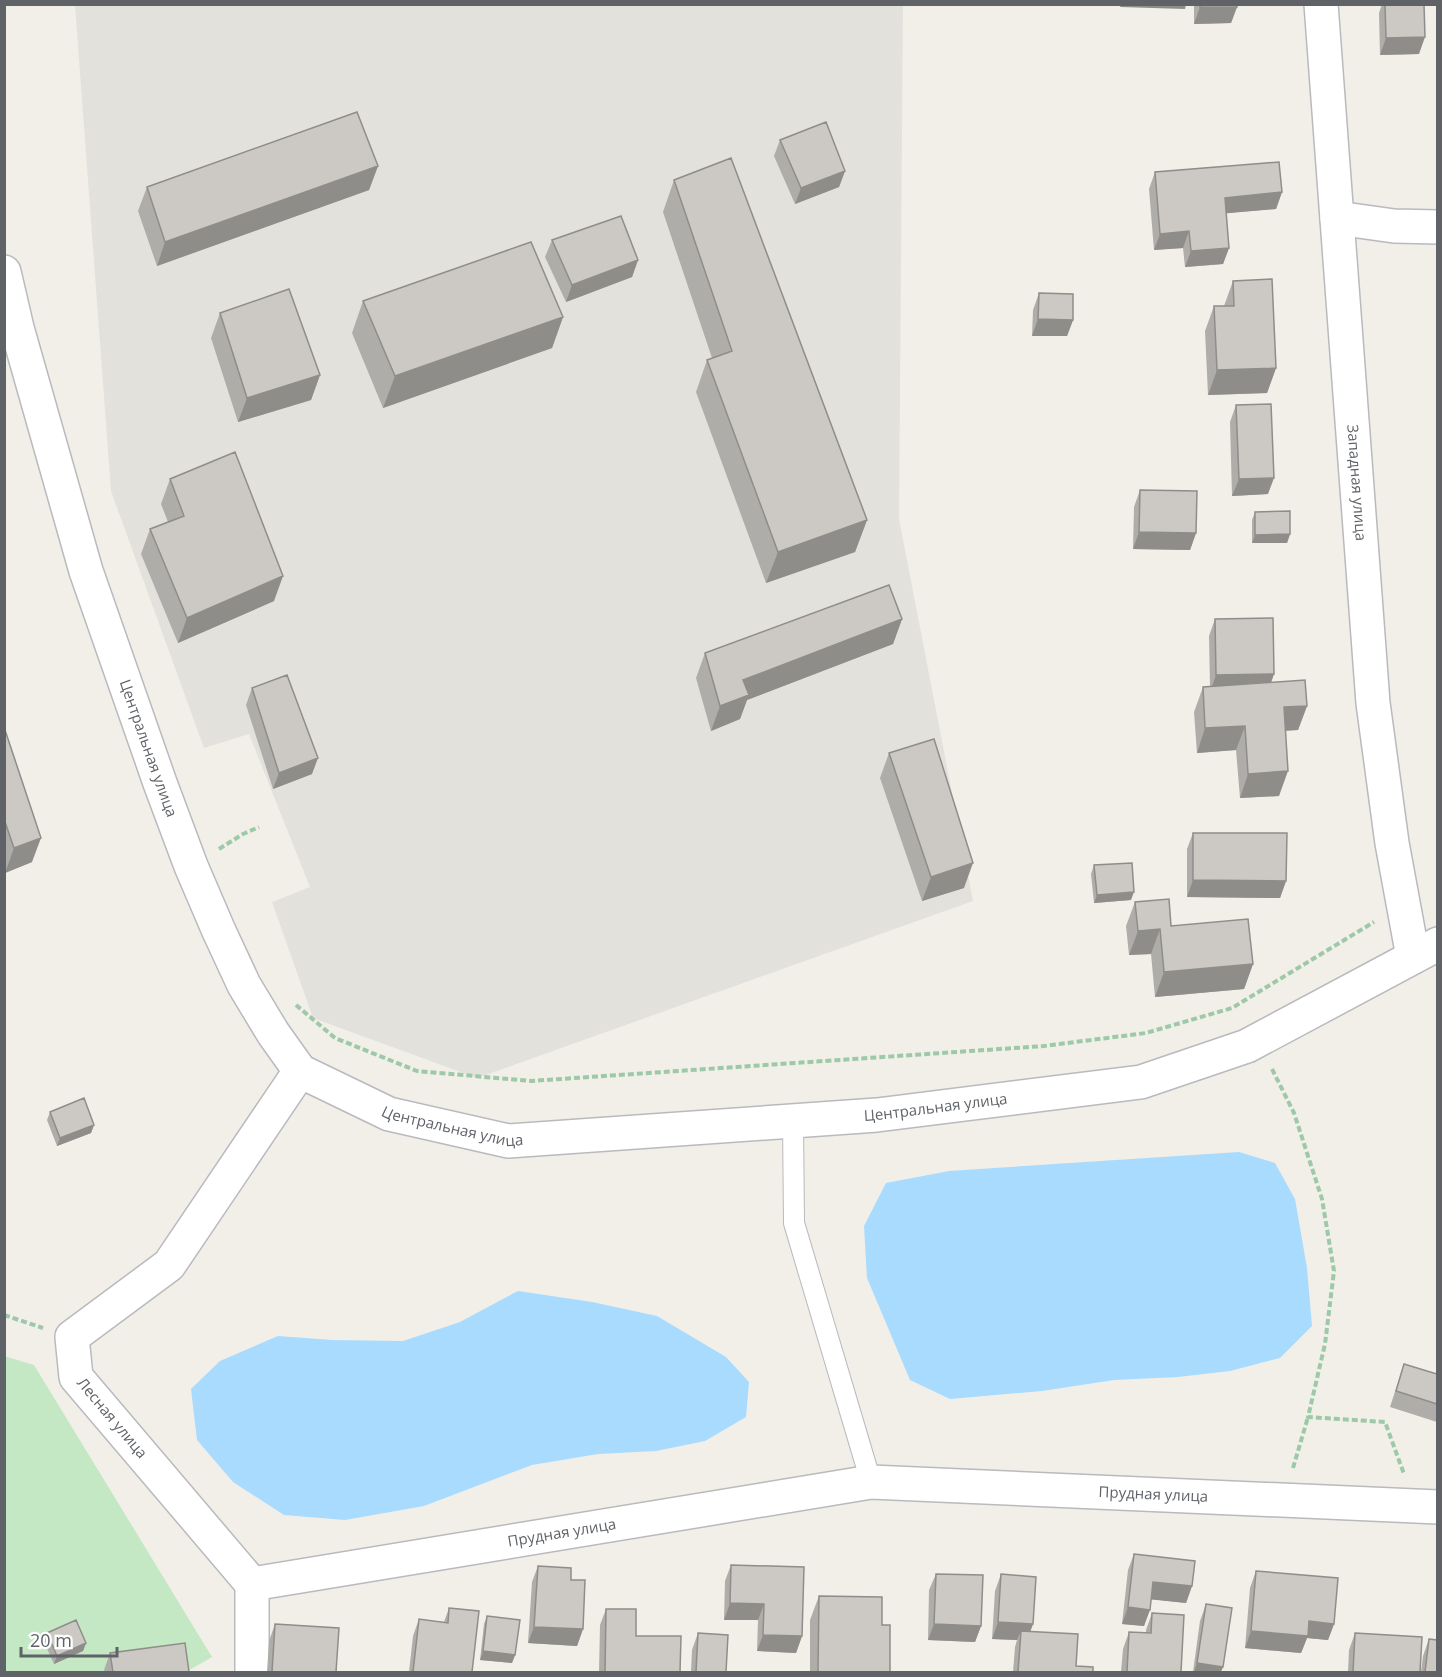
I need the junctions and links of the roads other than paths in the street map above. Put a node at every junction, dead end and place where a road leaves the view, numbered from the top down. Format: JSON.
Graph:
{"nodes":[{"id":1,"x":1321,"y":4,"type":"edge"},
{"id":2,"x":1337,"y":218,"type":"junction"},
{"id":3,"x":1437,"y":227,"type":"edge"},
{"id":4,"x":4,"y":272,"type":"edge"},
{"id":5,"x":1425,"y":950,"type":"edge"},
{"id":6,"x":300,"y":1071,"type":"junction"},
{"id":7,"x":793,"y":1121,"type":"junction"},
{"id":8,"x":871,"y":1482,"type":"junction"},
{"id":9,"x":1427,"y":1506,"type":"edge"},
{"id":10,"x":252,"y":1584,"type":"junction"},
{"id":11,"x":252,"y":1672,"type":"edge"}],
"edges":[{"from":1,"to":2,"type":"street","name":"Западная улица"},
{"from":2,"to":3,"type":"street"},
{"from":2,"to":5,"type":"street","name":"Западная улица"},
{"from":4,"to":6,"type":"street","name":"Центральная улица"},
{"from":5,"to":7,"type":"street","name":"Центральная улица"},
{"from":6,"to":7,"type":"street","name":"Центральная улица"},
{"from":6,"to":10,"type":"street","name":"Лесная улица"},
{"from":7,"to":8,"type":"lane"},
{"from":8,"to":9,"type":"street","name":"Прудная улица"},
{"from":8,"to":10,"type":"street","name":"Прудная улица"},
{"from":10,"to":11,"type":"street"}]}
